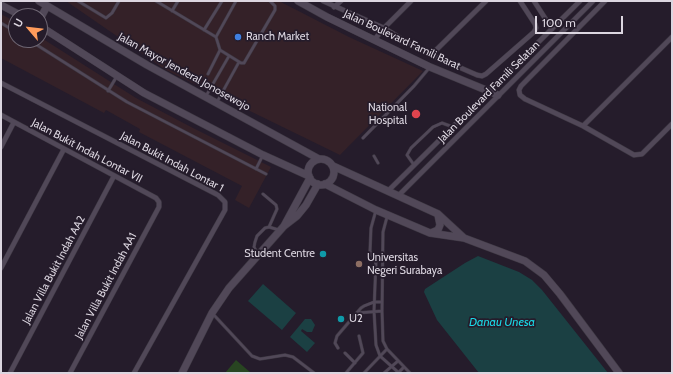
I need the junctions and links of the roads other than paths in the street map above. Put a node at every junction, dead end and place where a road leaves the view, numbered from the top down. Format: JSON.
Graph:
{"nodes":[{"id":1,"x":39,"y":1,"type":"edge"},
{"id":2,"x":78,"y":1,"type":"edge"},
{"id":3,"x":119,"y":1,"type":"edge"},
{"id":4,"x":156,"y":1,"type":"edge"},
{"id":5,"x":178,"y":1,"type":"edge"},
{"id":6,"x":222,"y":1,"type":"edge"},
{"id":7,"x":236,"y":1,"type":"edge"},
{"id":8,"x":270,"y":1,"type":"edge"},
{"id":9,"x":298,"y":1,"type":"edge"},
{"id":10,"x":323,"y":1,"type":"edge"},
{"id":11,"x":341,"y":1,"type":"edge"},
{"id":12,"x":411,"y":1,"type":"edge"},
{"id":13,"x":486,"y":1,"type":"edge"},
{"id":14,"x":520,"y":1,"type":"edge"},
{"id":15,"x":534,"y":1,"type":"edge"},
{"id":16,"x":580,"y":1,"type":"edge"},
{"id":17,"x":593,"y":1,"type":"edge"},
{"id":18,"x":605,"y":1,"type":"edge"},
{"id":19,"x":49,"y":3,"type":"edge"},
{"id":20,"x":334,"y":7,"type":"junction"},
{"id":21,"x":172,"y":11,"type":"junction"},
{"id":22,"x":384,"y":28,"type":"junction"},
{"id":23,"x":552,"y":29,"type":"junction"},
{"id":24,"x":204,"y":30,"type":"junction"},
{"id":25,"x":48,"y":31,"type":"edge"},
{"id":26,"x":672,"y":37,"type":"edge"},
{"id":27,"x":216,"y":38,"type":"junction"},
{"id":28,"x":374,"y":40,"type":"junction"},
{"id":29,"x":41,"y":48,"type":"edge"},
{"id":30,"x":220,"y":50,"type":"junction"},
{"id":31,"x":431,"y":55,"type":"junction"},
{"id":32,"x":229,"y":56,"type":"junction"},
{"id":33,"x":239,"y":62,"type":"junction"},
{"id":34,"x":430,"y":67,"type":"junction"},
{"id":35,"x":208,"y":74,"type":"dead end"},
{"id":36,"x":117,"y":75,"type":"junction"},
{"id":37,"x":1,"y":83,"type":"edge"},
{"id":38,"x":108,"y":91,"type":"junction"},
{"id":39,"x":489,"y":91,"type":"junction"},
{"id":40,"x":498,"y":96,"type":"junction"},
{"id":41,"x":206,"y":97,"type":"junction"},
{"id":42,"x":216,"y":103,"type":"junction"},
{"id":43,"x":1,"y":115,"type":"edge"},
{"id":44,"x":14,"y":122,"type":"junction"},
{"id":45,"x":672,"y":124,"type":"edge"},
{"id":46,"x":583,"y":126,"type":"junction"},
{"id":47,"x":453,"y":127,"type":"junction"},
{"id":48,"x":363,"y":138,"type":"dead end"},
{"id":49,"x":1,"y":147,"type":"edge"},
{"id":50,"x":64,"y":149,"type":"junction"},
{"id":51,"x":263,"y":155,"type":"junction"},
{"id":52,"x":374,"y":156,"type":"dead end"},
{"id":53,"x":319,"y":159,"type":"junction"},
{"id":54,"x":378,"y":163,"type":"dead end"},
{"id":55,"x":414,"y":165,"type":"junction"},
{"id":56,"x":337,"y":168,"type":"junction"},
{"id":57,"x":256,"y":169,"type":"junction"},
{"id":58,"x":266,"y":174,"type":"dead end"},
{"id":59,"x":114,"y":176,"type":"junction"},
{"id":60,"x":309,"y":177,"type":"junction"},
{"id":61,"x":324,"y":185,"type":"junction"},
{"id":62,"x":388,"y":191,"type":"junction"},
{"id":63,"x":263,"y":194,"type":"dead end"},
{"id":64,"x":398,"y":196,"type":"junction"},
{"id":65,"x":159,"y":207,"type":"joint"},
{"id":66,"x":376,"y":210,"type":"junction"},
{"id":67,"x":387,"y":214,"type":"junction"},
{"id":68,"x":438,"y":214,"type":"junction"},
{"id":69,"x":269,"y":227,"type":"junction"},
{"id":70,"x":282,"y":228,"type":"junction"},
{"id":71,"x":430,"y":233,"type":"junction"},
{"id":72,"x":464,"y":238,"type":"junction"},
{"id":73,"x":259,"y":256,"type":"junction"},
{"id":74,"x":376,"y":260,"type":"junction"},
{"id":75,"x":383,"y":260,"type":"junction"},
{"id":76,"x":1,"y":268,"type":"edge"},
{"id":77,"x":374,"y":302,"type":"junction"},
{"id":78,"x":382,"y":302,"type":"junction"},
{"id":79,"x":374,"y":311,"type":"junction"},
{"id":80,"x":382,"y":311,"type":"junction"},
{"id":81,"x":212,"y":313,"type":"junction"},
{"id":82,"x":357,"y":313,"type":"junction"},
{"id":83,"x":359,"y":336,"type":"dead end"},
{"id":84,"x":338,"y":348,"type":"dead end"},
{"id":85,"x":387,"y":350,"type":"junction"},
{"id":86,"x":345,"y":353,"type":"dead end"},
{"id":87,"x":380,"y":356,"type":"junction"},
{"id":88,"x":398,"y":361,"type":"junction"},
{"id":89,"x":355,"y":363,"type":"junction"},
{"id":90,"x":392,"y":366,"type":"junction"},
{"id":91,"x":404,"y":366,"type":"junction"},
{"id":92,"x":10,"y":373,"type":"edge"},
{"id":93,"x":70,"y":373,"type":"edge"},
{"id":94,"x":134,"y":373,"type":"edge"},
{"id":95,"x":182,"y":373,"type":"edge"},
{"id":96,"x":314,"y":373,"type":"edge"},
{"id":97,"x":346,"y":373,"type":"edge"},
{"id":98,"x":364,"y":373,"type":"edge"},
{"id":99,"x":384,"y":373,"type":"edge"},
{"id":100,"x":398,"y":373,"type":"edge"},
{"id":101,"x":410,"y":373,"type":"edge"},
{"id":102,"x":619,"y":373,"type":"edge"}],
"edges":[{"from":1,"to":19,"type":"main road","name":"Jalan Mayor Jenderal Jonosewojo"},
{"from":2,"to":3,"type":"lane"},
{"from":4,"to":21,"type":"lane"},
{"from":5,"to":21,"type":"lane"},
{"from":6,"to":24,"type":"lane"},
{"from":7,"to":27,"type":"lane"},
{"from":8,"to":33,"type":"lane"},
{"from":9,"to":28,"type":"main road","name":"Jalan Boulevard Famili Barat"},
{"from":10,"to":20,"type":"street"},
{"from":11,"to":20,"type":"street"},
{"from":12,"to":22,"type":"street"},
{"from":13,"to":31,"type":"street"},
{"from":14,"to":31,"type":"street"},
{"from":15,"to":23,"type":"street"},
{"from":16,"to":23,"type":"street","name":"Jalan Boulevard Famili Selatan"},
{"from":17,"to":40,"type":"street","name":"Jalan Boulevard Famili Selatan"},
{"from":18,"to":46,"type":"street"},
{"from":19,"to":41,"type":"main road","name":"Jalan Mayor Jenderal Jonosewojo"},
{"from":20,"to":22,"type":"street"},
{"from":21,"to":24,"type":"lane"},
{"from":22,"to":28,"type":"street"},
{"from":22,"to":31,"type":"street"},
{"from":23,"to":39,"type":"street","name":"Jalan Boulevard Famili Selatan"},
{"from":24,"to":27,"type":"lane"},
{"from":25,"to":36,"type":"main road"},
{"from":26,"to":46,"type":"street"},
{"from":27,"to":30,"type":"lane"},
{"from":28,"to":34,"type":"main road","name":"Jalan Boulevard Famili Barat"},
{"from":29,"to":38,"type":"lane"},
{"from":30,"to":32,"type":"lane"},
{"from":30,"to":35,"type":"lane"},
{"from":32,"to":33,"type":"lane"},
{"from":32,"to":41,"type":"lane"},
{"from":33,"to":42,"type":"lane"},
{"from":34,"to":39,"type":"main road","name":"Jalan Boulevard Famili Barat"},
{"from":34,"to":48,"type":"lane"},
{"from":36,"to":38,"type":"lane"},
{"from":36,"to":51,"type":"main road"},
{"from":37,"to":94,"type":"street","name":"Jalan Bukit Indah Lontar 1"},
{"from":38,"to":57,"type":"lane"},
{"from":39,"to":40,"type":"main road","name":"Jalan Boulevard Famili Barat"},
{"from":39,"to":47,"type":"street","name":"Jalan Boulevard Famili Selatan"},
{"from":40,"to":64,"type":"street","name":"Jalan Boulevard Famili Selatan"},
{"from":41,"to":42,"type":"main road","name":"Jalan Mayor Jenderal Jonosewojo"},
{"from":42,"to":53,"type":"main road","name":"Jalan Mayor Jenderal Jonosewojo"},
{"from":43,"to":44,"type":"street","name":"Jalan Bukit Indah Lontar VII"},
{"from":44,"to":49,"type":"street"},
{"from":44,"to":50,"type":"street","name":"Jalan Bukit Indah Lontar VII"},
{"from":45,"to":46,"type":"street"},
{"from":47,"to":55,"type":"street","name":"Jalan Boulevard Famili Selatan"},
{"from":47,"to":55,"type":"lane"},
{"from":50,"to":59,"type":"street","name":"Jalan Bukit Indah Lontar VII"},
{"from":50,"to":76,"type":"street"},
{"from":51,"to":57,"type":"lane"},
{"from":51,"to":60,"type":"main road"},
{"from":52,"to":54,"type":"lane"},
{"from":53,"to":56,"type":"main road"},
{"from":53,"to":60,"type":"main road"},
{"from":55,"to":62,"type":"street","name":"Jalan Boulevard Famili Selatan"},
{"from":56,"to":61,"type":"main road"},
{"from":56,"to":62,"type":"main road"},
{"from":57,"to":58,"type":"lane"},
{"from":59,"to":65,"type":"street","name":"Jalan Bukit Indah Lontar VII"},
{"from":59,"to":92,"type":"street","name":"Jalan Villa Bukit Indah AA2"},
{"from":60,"to":61,"type":"main road"},
{"from":60,"to":70,"type":"main road"},
{"from":61,"to":66,"type":"main road"},
{"from":61,"to":70,"type":"main road"},
{"from":62,"to":64,"type":"main road"},
{"from":63,"to":69,"type":"lane"},
{"from":64,"to":68,"type":"main road"},
{"from":65,"to":93,"type":"street","name":"Jalan Villa Bukit Indah AA1"},
{"from":66,"to":67,"type":"main road"},
{"from":66,"to":74,"type":"lane"},
{"from":67,"to":71,"type":"main road"},
{"from":67,"to":75,"type":"lane"},
{"from":68,"to":71,"type":"main road"},
{"from":68,"to":72,"type":"main road"},
{"from":69,"to":70,"type":"lane"},
{"from":69,"to":73,"type":"lane"},
{"from":70,"to":73,"type":"main road"},
{"from":71,"to":72,"type":"main road"},
{"from":72,"to":102,"type":"main road"},
{"from":73,"to":81,"type":"main road"},
{"from":74,"to":75,"type":"lane"},
{"from":74,"to":77,"type":"lane"},
{"from":75,"to":78,"type":"lane"},
{"from":77,"to":78,"type":"lane"},
{"from":77,"to":79,"type":"lane"},
{"from":77,"to":82,"type":"lane"},
{"from":78,"to":80,"type":"lane"},
{"from":79,"to":80,"type":"lane"},
{"from":79,"to":82,"type":"lane"},
{"from":79,"to":87,"type":"lane"},
{"from":80,"to":85,"type":"lane"},
{"from":81,"to":95,"type":"main road"},
{"from":81,"to":96,"type":"lane"},
{"from":82,"to":84,"type":"lane"},
{"from":83,"to":89,"type":"lane"},
{"from":85,"to":87,"type":"lane"},
{"from":85,"to":88,"type":"lane"},
{"from":86,"to":89,"type":"lane"},
{"from":87,"to":90,"type":"lane"},
{"from":87,"to":98,"type":"lane"},
{"from":88,"to":90,"type":"lane"},
{"from":88,"to":91,"type":"lane"},
{"from":89,"to":97,"type":"lane"},
{"from":90,"to":99,"type":"lane"},
{"from":90,"to":100,"type":"lane"},
{"from":91,"to":100,"type":"lane"},
{"from":91,"to":101,"type":"lane"}]}
